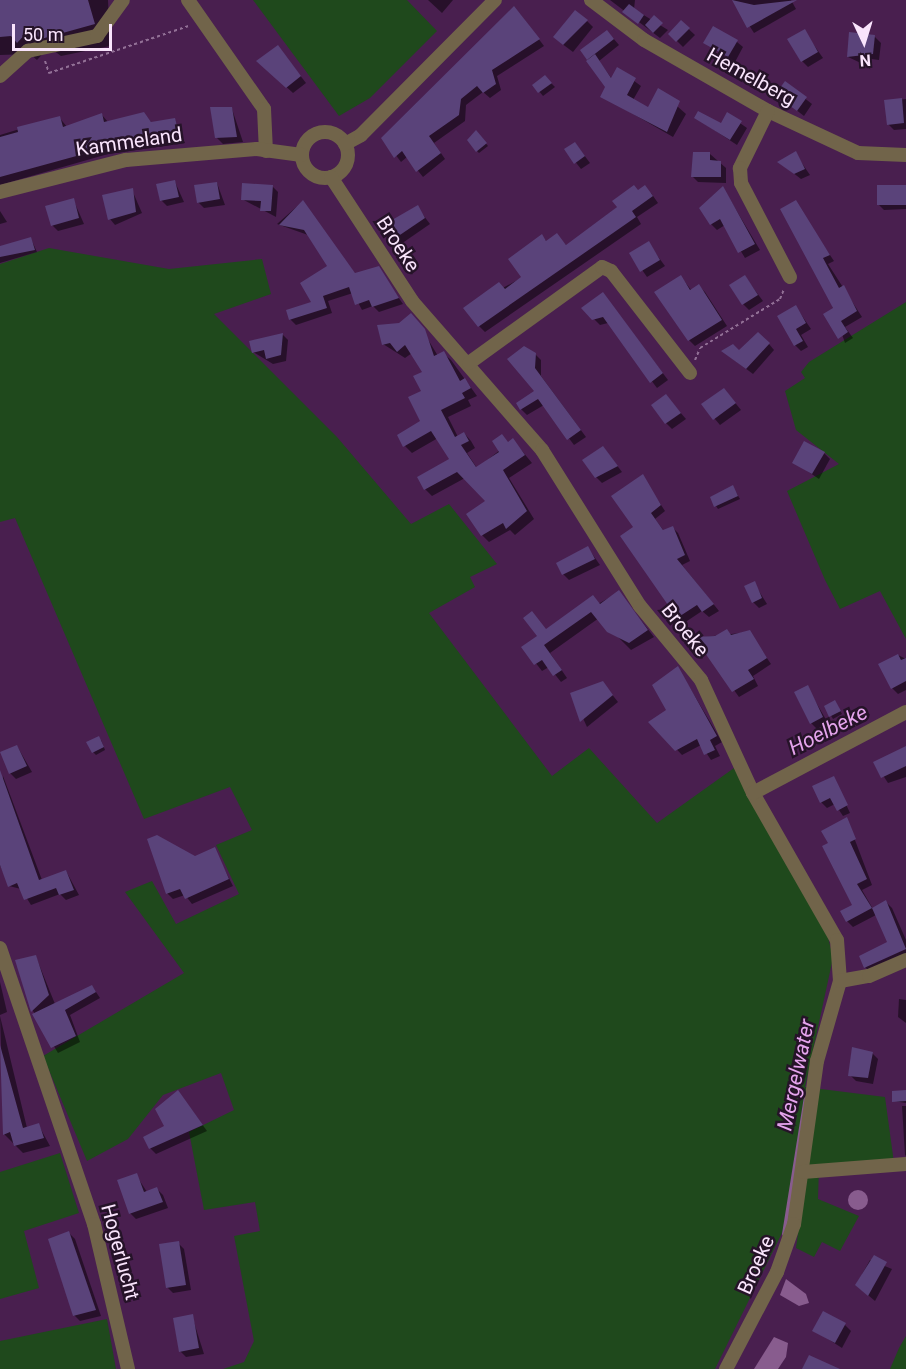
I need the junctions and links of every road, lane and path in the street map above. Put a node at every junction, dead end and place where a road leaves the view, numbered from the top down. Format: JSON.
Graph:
{"nodes":[{"id":1,"x":123,"y":0,"type":"edge"},
{"id":2,"x":188,"y":0,"type":"edge"},
{"id":3,"x":495,"y":0,"type":"edge"},
{"id":4,"x":591,"y":0,"type":"edge"},
{"id":5,"x":202,"y":20,"type":"junction"},
{"id":6,"x":42,"y":51,"type":"junction"},
{"id":7,"x":0,"y":76,"type":"edge"},
{"id":8,"x":768,"y":111,"type":"junction"},
{"id":9,"x":345,"y":144,"type":"junction"},
{"id":10,"x":266,"y":150,"type":"junction"},
{"id":11,"x":302,"y":154,"type":"junction"},
{"id":12,"x":906,"y":155,"type":"edge"},
{"id":13,"x":332,"y":177,"type":"junction"},
{"id":14,"x":0,"y":192,"type":"edge"},
{"id":15,"x":790,"y":277,"type":"dead end"},
{"id":16,"x":780,"y":298,"type":"dead end"},
{"id":17,"x":700,"y":348,"type":"dead end"},
{"id":18,"x":469,"y":363,"type":"junction"},
{"id":19,"x":690,"y":374,"type":"dead end"},
{"id":20,"x":906,"y":712,"type":"edge"},
{"id":21,"x":753,"y":793,"type":"junction"},
{"id":22,"x":0,"y":948,"type":"edge"},
{"id":23,"x":906,"y":960,"type":"edge"},
{"id":24,"x":840,"y":981,"type":"junction"},
{"id":25,"x":906,"y":1164,"type":"edge"},
{"id":26,"x":803,"y":1172,"type":"junction"},
{"id":27,"x":128,"y":1369,"type":"edge"},
{"id":28,"x":726,"y":1369,"type":"edge"}],
"edges":[{"from":1,"to":6,"type":"street"},
{"from":2,"to":5,"type":"street"},
{"from":3,"to":9,"type":"street"},
{"from":4,"to":8,"type":"street","name":"Hemelberg"},
{"from":5,"to":6,"type":"path"},
{"from":5,"to":10,"type":"street"},
{"from":6,"to":7,"type":"street"},
{"from":8,"to":12,"type":"street","name":"Hemelberg"},
{"from":8,"to":15,"type":"street"},
{"from":9,"to":11,"type":"street"},
{"from":9,"to":13,"type":"street"},
{"from":10,"to":11,"type":"street","name":"Kammeland"},
{"from":10,"to":14,"type":"street","name":"Kammeland"},
{"from":11,"to":13,"type":"street"},
{"from":13,"to":18,"type":"street","name":"Broeke"},
{"from":16,"to":17,"type":"path"},
{"from":18,"to":19,"type":"street"},
{"from":18,"to":21,"type":"street","name":"Broeke"},
{"from":20,"to":21,"type":"street"},
{"from":21,"to":24,"type":"street","name":"Broeke"},
{"from":22,"to":27,"type":"street","name":"Hogerlucht"},
{"from":23,"to":24,"type":"street"},
{"from":24,"to":26,"type":"street","name":"Broeke"},
{"from":25,"to":26,"type":"street"},
{"from":26,"to":28,"type":"street","name":"Broeke"}]}
